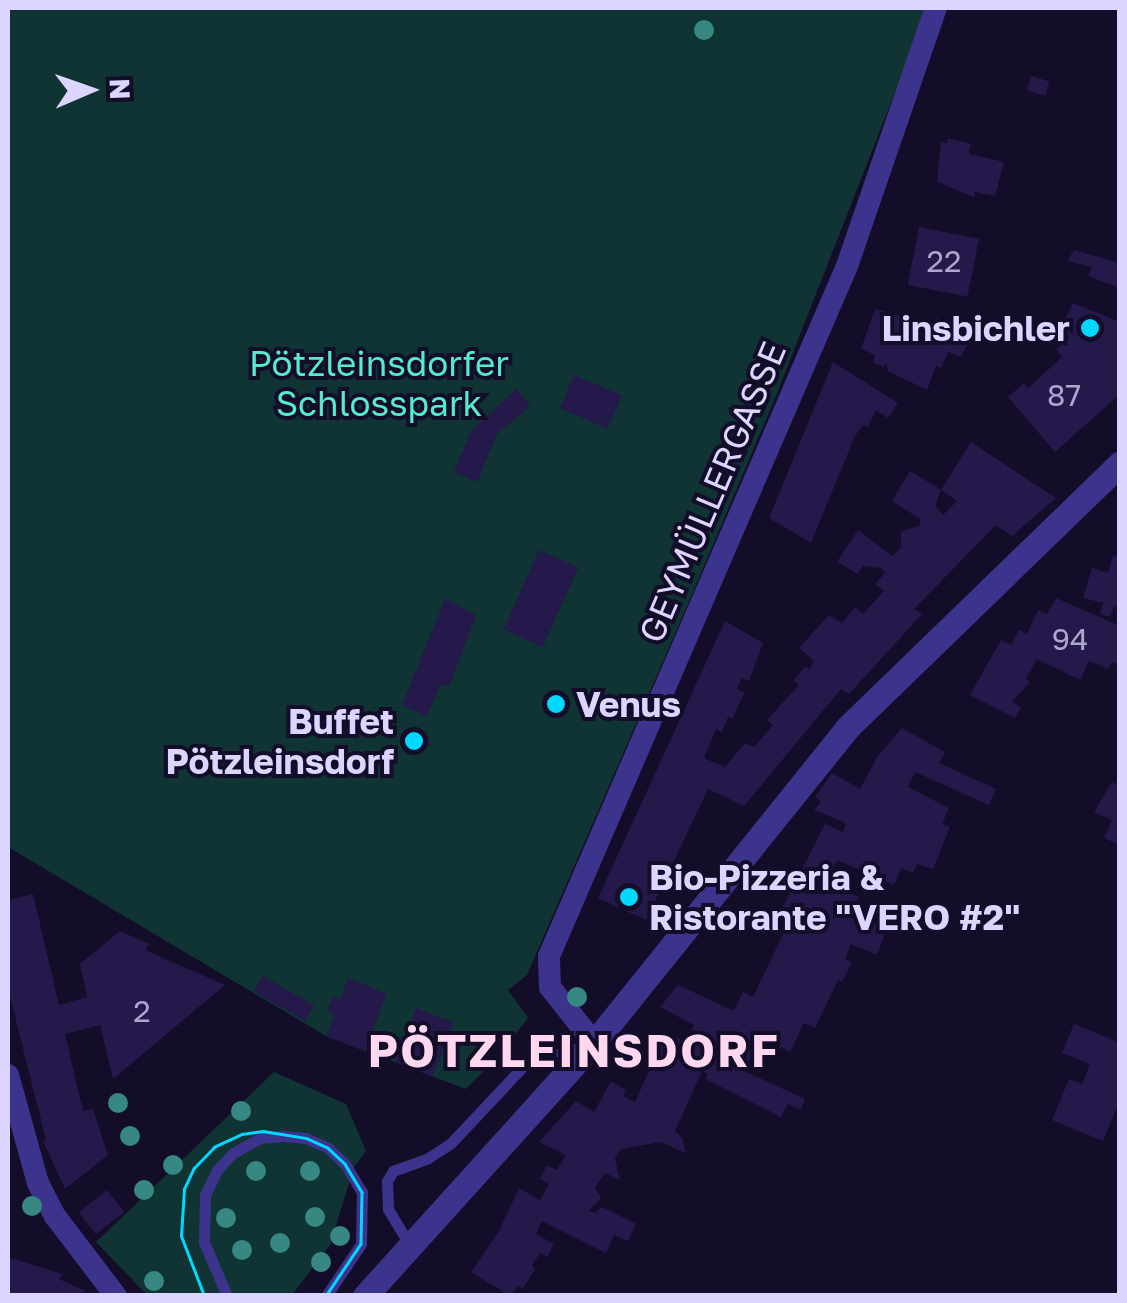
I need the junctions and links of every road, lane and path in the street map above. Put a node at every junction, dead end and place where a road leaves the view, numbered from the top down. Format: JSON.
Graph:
{"nodes":[{"id":1,"x":936,"y":8,"type":"edge"},
{"id":2,"x":1120,"y":463,"type":"edge"},
{"id":3,"x":594,"y":1043,"type":"junction"},
{"id":4,"x":8,"y":1075,"type":"edge"},
{"id":5,"x":410,"y":1244,"type":"junction"},
{"id":6,"x":116,"y":1296,"type":"edge"},
{"id":7,"x":226,"y":1296,"type":"edge"},
{"id":8,"x":326,"y":1296,"type":"edge"},
{"id":9,"x":365,"y":1296,"type":"edge"}],
"edges":[{"from":1,"to":3,"type":"street","name":"GEYMÜLLERGASSE"},
{"from":2,"to":3,"type":"street"},
{"from":3,"to":5,"type":"street"},
{"from":3,"to":5,"type":"lane"},
{"from":4,"to":6,"type":"street"},
{"from":5,"to":9,"type":"street"},
{"from":7,"to":8,"type":"lane"}]}
